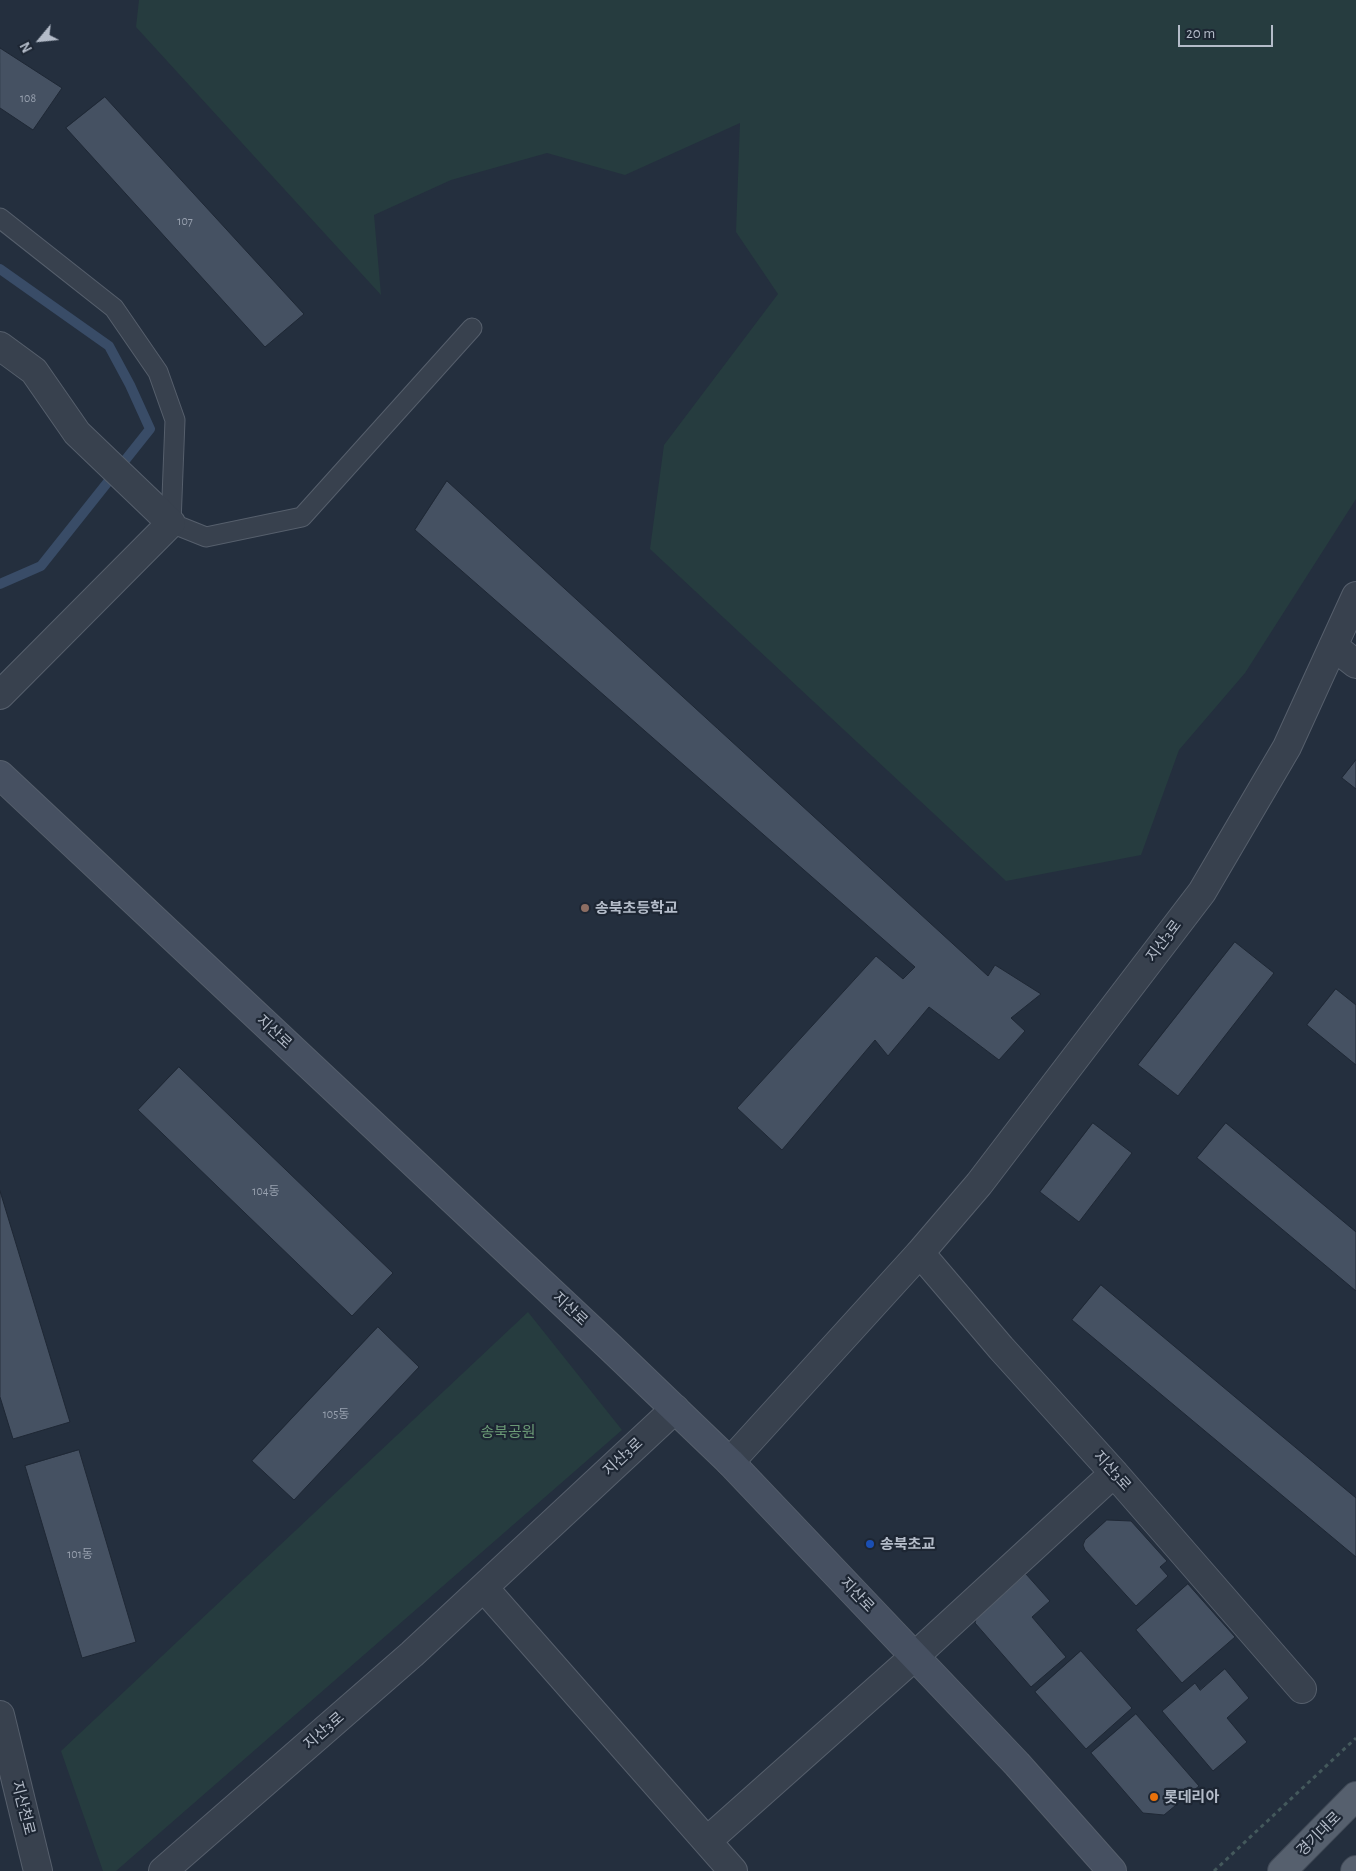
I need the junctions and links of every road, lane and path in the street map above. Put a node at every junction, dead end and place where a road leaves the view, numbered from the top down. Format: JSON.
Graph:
{"nodes":[{"id":1,"x":0,"y":218,"type":"edge"},
{"id":2,"x":472,"y":328,"type":"dead end"},
{"id":3,"x":0,"y":346,"type":"edge"},
{"id":4,"x":171,"y":523,"type":"junction"},
{"id":5,"x":1356,"y":596,"type":"edge"},
{"id":6,"x":1333,"y":646,"type":"junction"},
{"id":7,"x":1356,"y":664,"type":"edge"},
{"id":8,"x":0,"y":695,"type":"edge"},
{"id":9,"x":0,"y":775,"type":"edge"},
{"id":10,"x":920,"y":1253,"type":"junction"},
{"id":11,"x":675,"y":1409,"type":"junction"},
{"id":12,"x":730,"y":1462,"type":"junction"},
{"id":13,"x":1114,"y":1473,"type":"junction"},
{"id":14,"x":484,"y":1588,"type":"junction"},
{"id":15,"x":915,"y":1656,"type":"junction"},
{"id":16,"x":1302,"y":1689,"type":"dead end"},
{"id":17,"x":0,"y":1715,"type":"edge"},
{"id":18,"x":1356,"y":1738,"type":"edge"},
{"id":19,"x":1356,"y":1796,"type":"edge"},
{"id":20,"x":707,"y":1841,"type":"junction"},
{"id":21,"x":38,"y":1871,"type":"edge"},
{"id":22,"x":163,"y":1871,"type":"edge"},
{"id":23,"x":733,"y":1871,"type":"edge"},
{"id":24,"x":1112,"y":1871,"type":"edge"},
{"id":25,"x":1214,"y":1871,"type":"edge"},
{"id":26,"x":1282,"y":1871,"type":"edge"}],
"edges":[{"from":1,"to":4,"type":"lane"},
{"from":2,"to":4,"type":"lane"},
{"from":3,"to":4,"type":"street"},
{"from":4,"to":8,"type":"street"},
{"from":5,"to":6,"type":"street","name":"지산3로"},
{"from":6,"to":7,"type":"street"},
{"from":6,"to":10,"type":"street","name":"지산3로"},
{"from":9,"to":11,"type":"main road","name":"지산로"},
{"from":10,"to":12,"type":"street","name":"지산3로"},
{"from":10,"to":13,"type":"street","name":"지산3로"},
{"from":11,"to":12,"type":"main road","name":"지산로"},
{"from":11,"to":14,"type":"street","name":"지산3로"},
{"from":12,"to":15,"type":"main road","name":"지산로"},
{"from":13,"to":15,"type":"street"},
{"from":13,"to":16,"type":"street","name":"지산3로"},
{"from":14,"to":20,"type":"street"},
{"from":14,"to":22,"type":"street","name":"지산3로"},
{"from":15,"to":20,"type":"street"},
{"from":15,"to":24,"type":"main road","name":"지산로"},
{"from":17,"to":21,"type":"street","name":"지산천로"},
{"from":18,"to":25,"type":"path"},
{"from":19,"to":26,"type":"main road","name":"경기대로"},
{"from":20,"to":23,"type":"street"}]}
